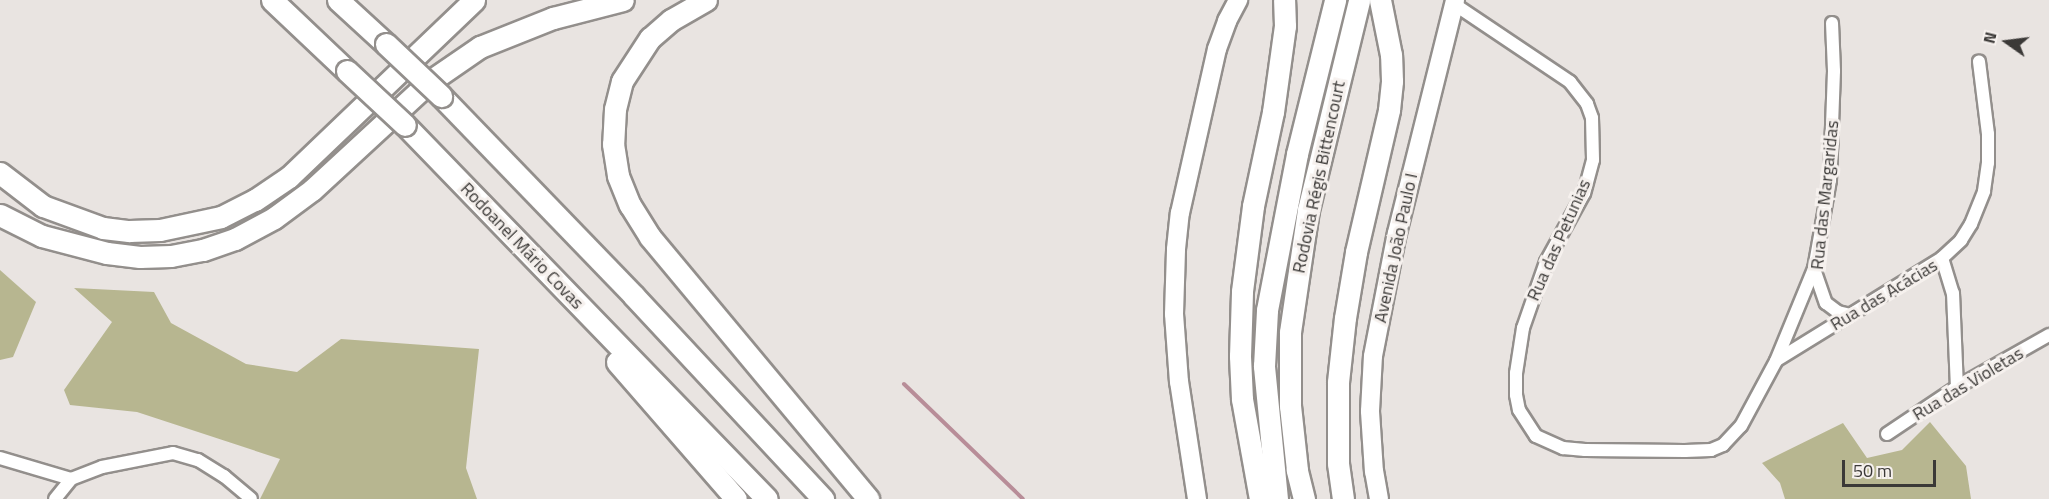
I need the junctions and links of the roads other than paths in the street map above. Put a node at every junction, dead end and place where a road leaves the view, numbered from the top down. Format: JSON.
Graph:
{"nodes":[{"id":1,"x":264,"y":0,"type":"edge"},
{"id":2,"x":272,"y":0,"type":"edge"},
{"id":3,"x":338,"y":0,"type":"edge"},
{"id":4,"x":474,"y":0,"type":"edge"},
{"id":5,"x":623,"y":0,"type":"edge"},
{"id":6,"x":706,"y":0,"type":"edge"},
{"id":7,"x":1238,"y":0,"type":"edge"},
{"id":8,"x":1284,"y":0,"type":"edge"},
{"id":9,"x":1335,"y":0,"type":"edge"},
{"id":10,"x":1359,"y":0,"type":"edge"},
{"id":11,"x":1380,"y":0,"type":"edge"},
{"id":12,"x":1454,"y":2,"type":"edge"},
{"id":13,"x":1832,"y":23,"type":"dead end"},
{"id":14,"x":303,"y":29,"type":"junction"},
{"id":15,"x":1979,"y":62,"type":"dead end"},
{"id":16,"x":0,"y":173,"type":"edge"},
{"id":17,"x":0,"y":215,"type":"edge"},
{"id":18,"x":532,"y":257,"type":"junction"},
{"id":19,"x":1942,"y":258,"type":"junction"},
{"id":20,"x":1814,"y":269,"type":"junction"},
{"id":21,"x":1850,"y":315,"type":"junction"},
{"id":22,"x":2049,"y":335,"type":"edge"},
{"id":23,"x":1776,"y":361,"type":"junction"},
{"id":24,"x":1957,"y":387,"type":"junction"},
{"id":25,"x":1887,"y":434,"type":"dead end"},
{"id":26,"x":0,"y":458,"type":"edge"},
{"id":27,"x":71,"y":479,"type":"junction"},
{"id":28,"x":55,"y":499,"type":"edge"},
{"id":29,"x":251,"y":499,"type":"edge"},
{"id":30,"x":736,"y":499,"type":"edge"},
{"id":31,"x":767,"y":499,"type":"edge"},
{"id":32,"x":823,"y":499,"type":"edge"},
{"id":33,"x":868,"y":499,"type":"edge"},
{"id":34,"x":1197,"y":499,"type":"edge"},
{"id":35,"x":1260,"y":499,"type":"edge"},
{"id":36,"x":1277,"y":499,"type":"edge"},
{"id":37,"x":1304,"y":499,"type":"edge"},
{"id":38,"x":1343,"y":499,"type":"edge"},
{"id":39,"x":1379,"y":499,"type":"edge"}],
"edges":[{"from":1,"to":14,"type":"highway"},
{"from":2,"to":14,"type":"highway","name":"Rodoanel Mário Covas"},
{"from":3,"to":32,"type":"highway","bridge":true},
{"from":4,"to":16,"type":"highway"},
{"from":5,"to":17,"type":"highway"},
{"from":6,"to":33,"type":"highway"},
{"from":7,"to":34,"type":"main road"},
{"from":8,"to":35,"type":"highway"},
{"from":9,"to":36,"type":"highway","name":"Rodovia Régis Bittencourt"},
{"from":10,"to":37,"type":"highway","name":"Rodovia Régis Bittencourt"},
{"from":11,"to":38,"type":"highway"},
{"from":12,"to":23,"type":"street","name":"Rua das Petunias"},
{"from":12,"to":39,"type":"main road","name":"Avenida João Paulo I"},
{"from":13,"to":20,"type":"street","name":"Rua das Margaridas"},
{"from":14,"to":18,"type":"highway","name":"Rodoanel Mário Covas","bridge":true},
{"from":15,"to":19,"type":"street"},
{"from":18,"to":30,"type":"highway"},
{"from":18,"to":31,"type":"highway","name":"Rodoanel Mário Covas"},
{"from":19,"to":21,"type":"street","name":"Rua das Acácias"},
{"from":19,"to":24,"type":"street","name":"Rua das Acácias"},
{"from":20,"to":21,"type":"street","name":"Rua das Margaridas"},
{"from":20,"to":23,"type":"street","name":"Rua das Petunias"},
{"from":21,"to":23,"type":"street","name":"Rua das Acácias"},
{"from":22,"to":24,"type":"street","name":"Rua das Violetas"},
{"from":24,"to":25,"type":"street","name":"Rua das Violetas"},
{"from":26,"to":27,"type":"street"},
{"from":27,"to":28,"type":"street"},
{"from":27,"to":29,"type":"street"}]}
